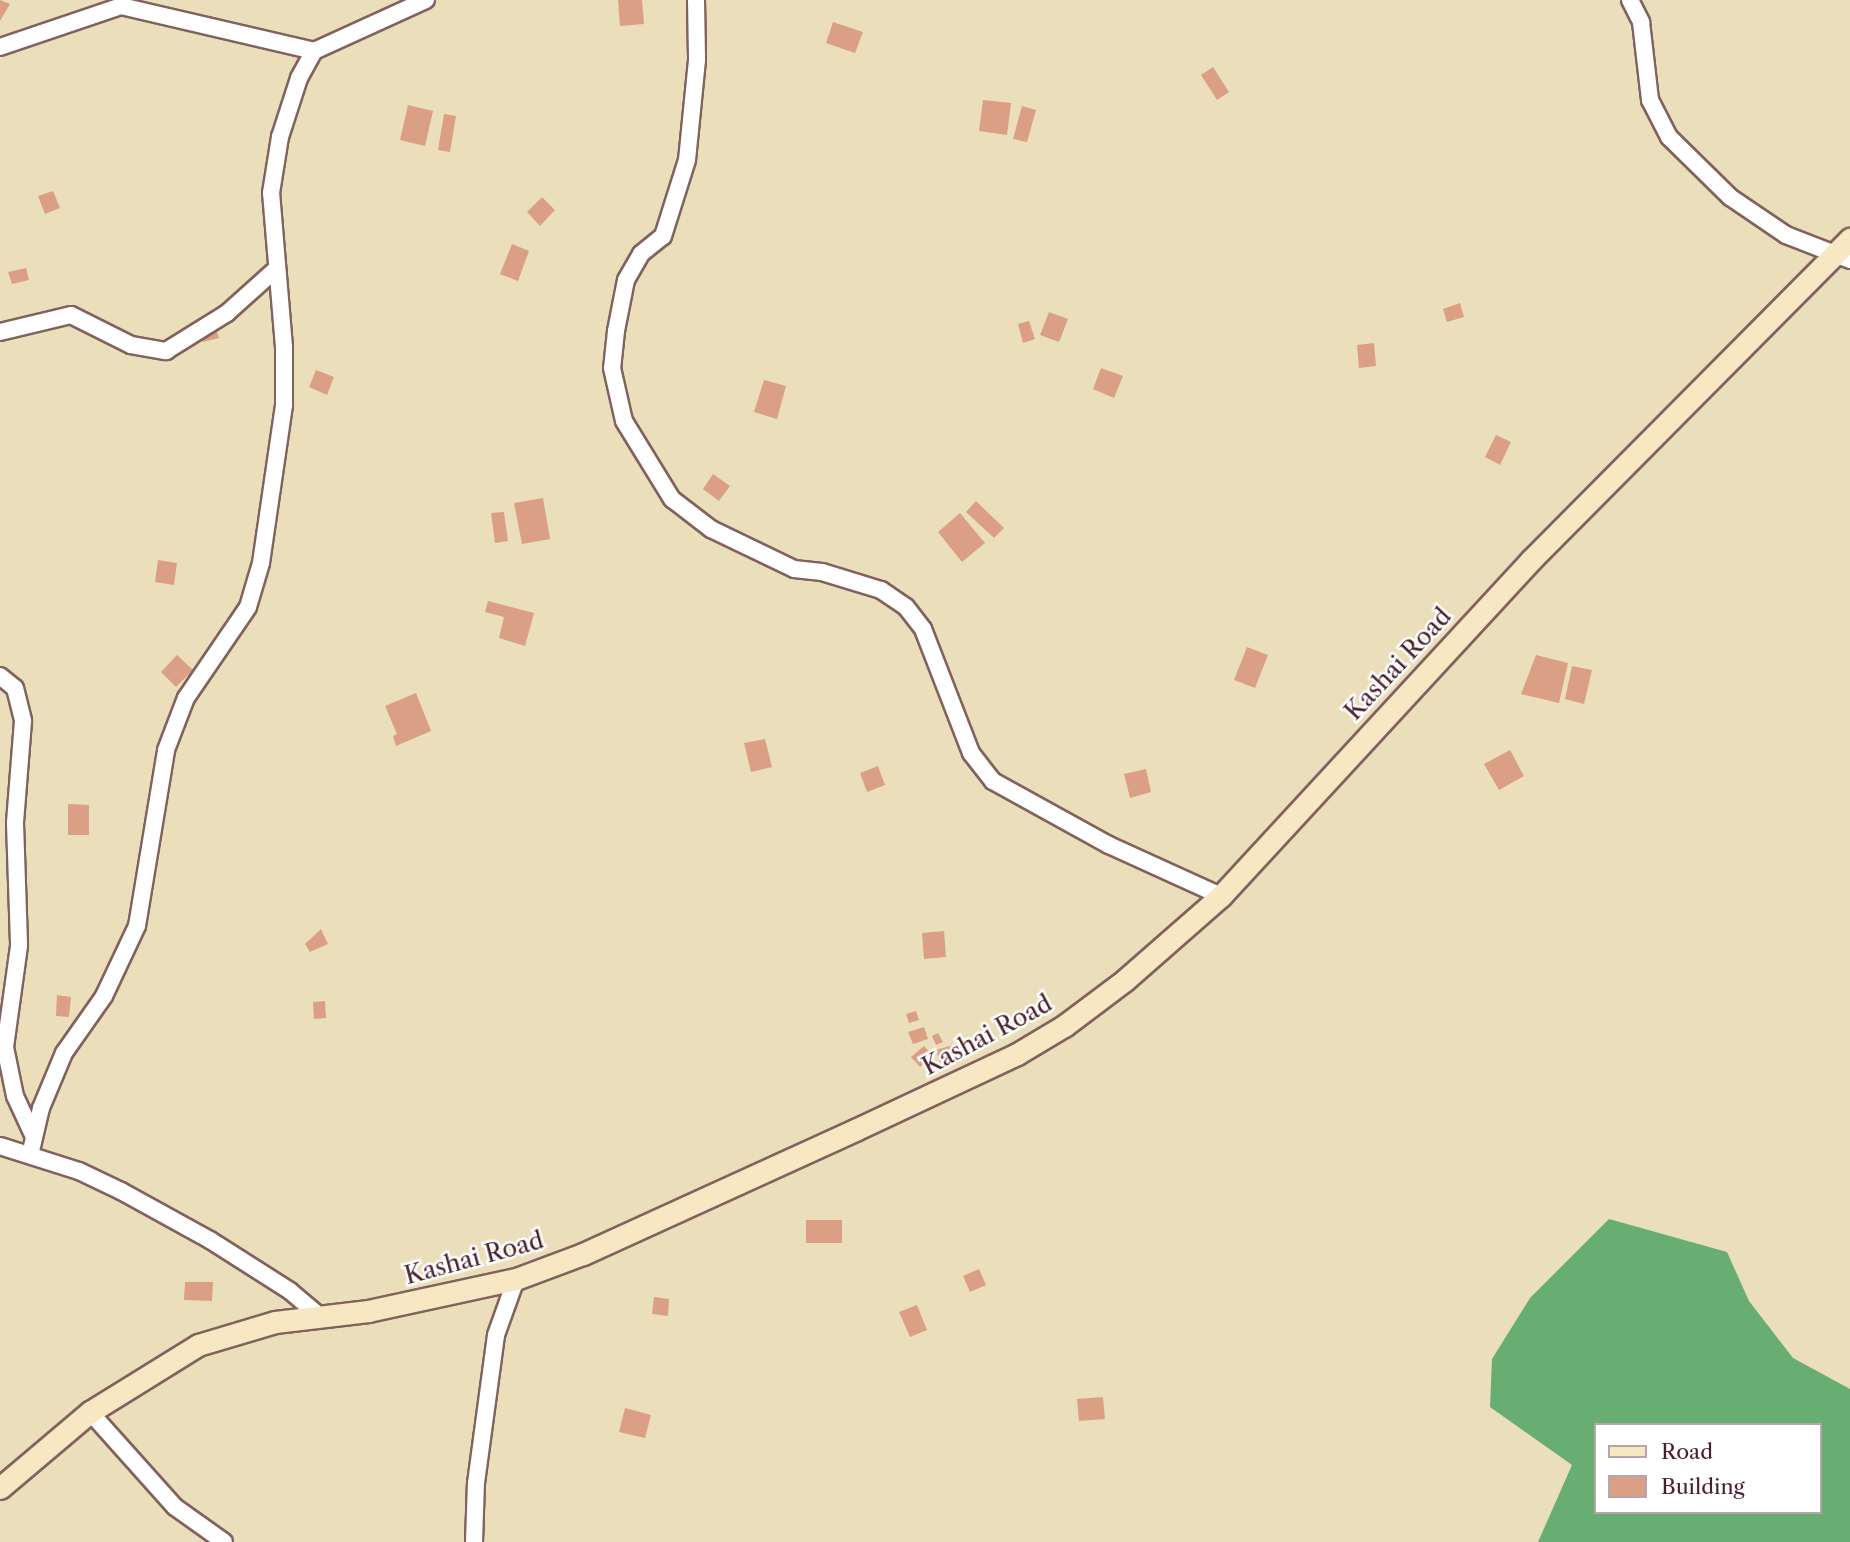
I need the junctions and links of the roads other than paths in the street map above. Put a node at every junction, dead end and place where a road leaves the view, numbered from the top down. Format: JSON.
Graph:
{"nodes":[{"id":1,"x":426,"y":0,"type":"edge"},
{"id":2,"x":696,"y":0,"type":"edge"},
{"id":3,"x":1630,"y":0,"type":"edge"},
{"id":4,"x":123,"y":3,"type":"edge"},
{"id":5,"x":0,"y":47,"type":"edge"},
{"id":6,"x":314,"y":51,"type":"junction"},
{"id":7,"x":1850,"y":239,"type":"edge"},
{"id":8,"x":1841,"y":258,"type":"edge"},
{"id":9,"x":276,"y":269,"type":"junction"},
{"id":10,"x":0,"y":332,"type":"edge"},
{"id":11,"x":0,"y":676,"type":"edge"},
{"id":12,"x":1221,"y":896,"type":"junction"},
{"id":13,"x":34,"y":1137,"type":"junction"},
{"id":14,"x":0,"y":1146,"type":"edge"},
{"id":15,"x":30,"y":1155,"type":"junction"},
{"id":16,"x":516,"y":1279,"type":"junction"},
{"id":17,"x":322,"y":1318,"type":"junction"},
{"id":18,"x":90,"y":1412,"type":"junction"},
{"id":19,"x":0,"y":1488,"type":"edge"},
{"id":20,"x":225,"y":1542,"type":"edge"},
{"id":21,"x":474,"y":1542,"type":"edge"}],
"edges":[{"from":1,"to":6,"type":"street"},
{"from":2,"to":12,"type":"street"},
{"from":3,"to":8,"type":"street"},
{"from":4,"to":5,"type":"street"},
{"from":4,"to":6,"type":"street"},
{"from":6,"to":9,"type":"street"},
{"from":7,"to":8,"type":"street","name":"Kashai Road"},
{"from":8,"to":12,"type":"street","name":"Kashai Road"},
{"from":9,"to":10,"type":"street"},
{"from":9,"to":13,"type":"street"},
{"from":11,"to":13,"type":"street"},
{"from":12,"to":16,"type":"street","name":"Kashai Road"},
{"from":13,"to":15,"type":"street"},
{"from":14,"to":15,"type":"street"},
{"from":15,"to":17,"type":"street"},
{"from":16,"to":17,"type":"street","name":"Kashai Road"},
{"from":16,"to":21,"type":"street"},
{"from":17,"to":18,"type":"street","name":"Kashai Road"},
{"from":18,"to":19,"type":"street","name":"Kashai Road"},
{"from":18,"to":20,"type":"street"}]}
